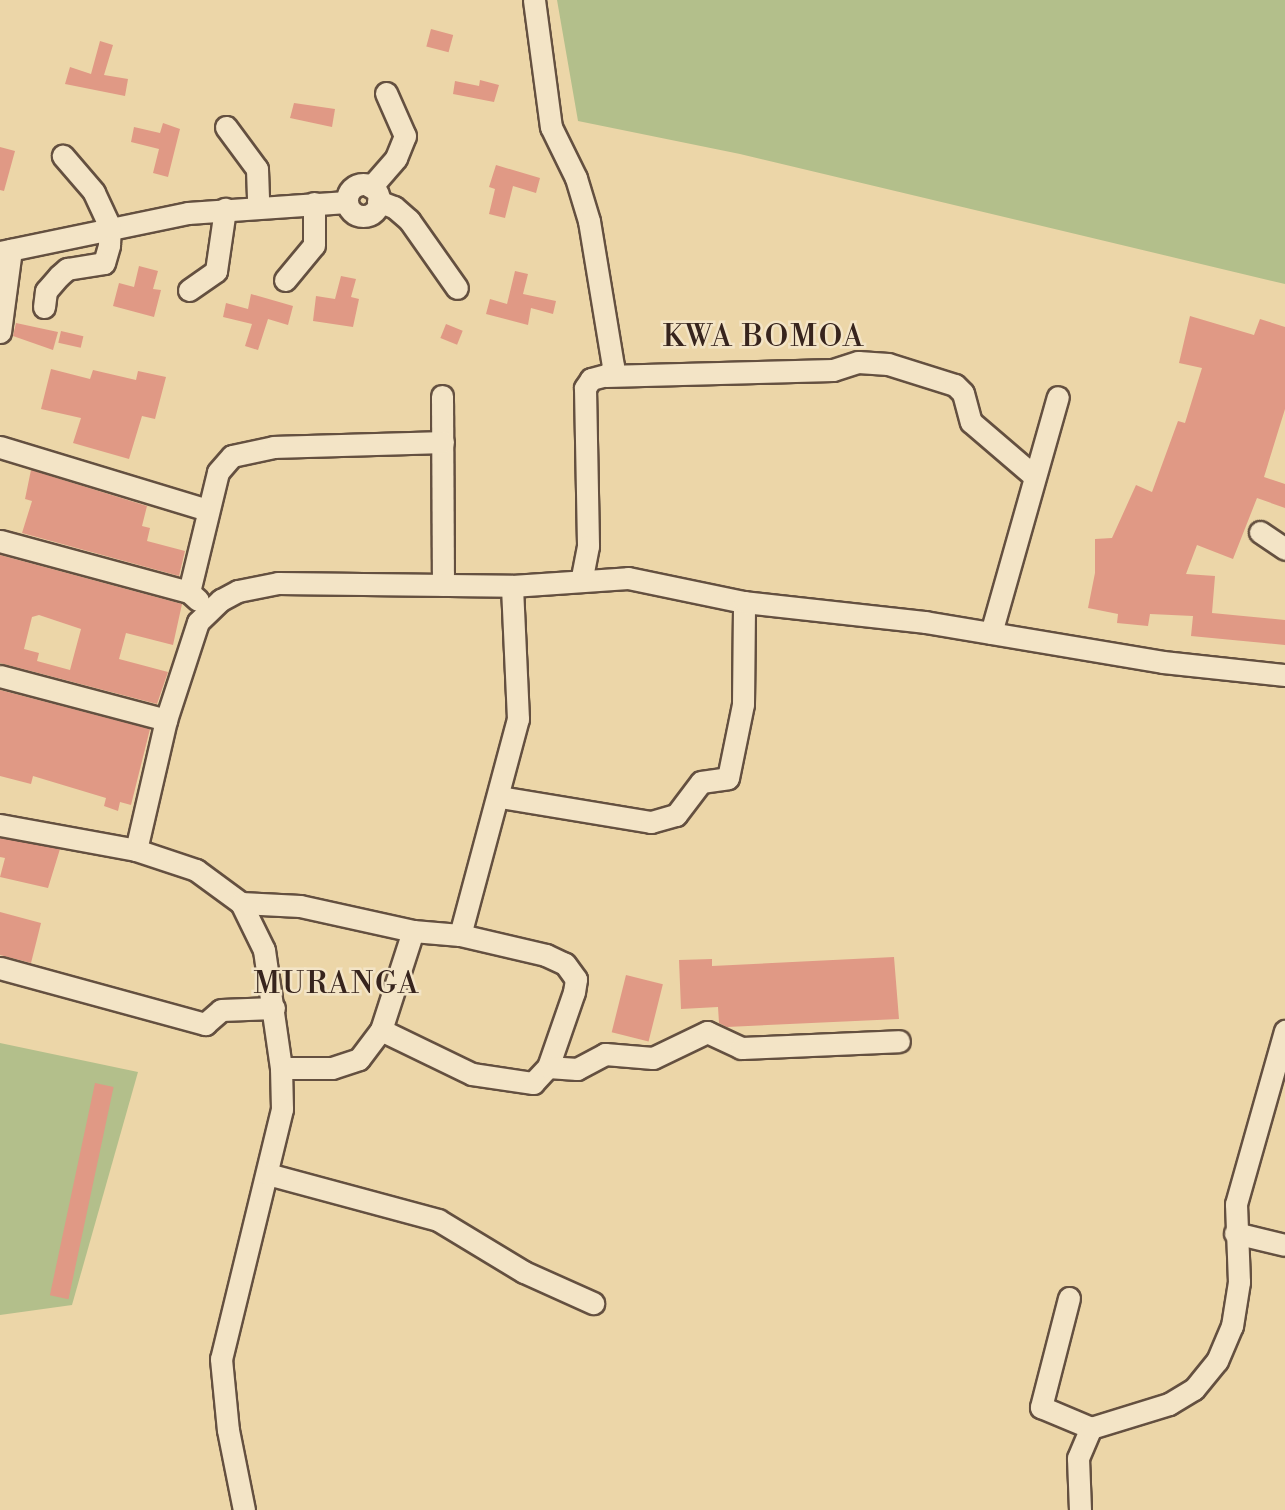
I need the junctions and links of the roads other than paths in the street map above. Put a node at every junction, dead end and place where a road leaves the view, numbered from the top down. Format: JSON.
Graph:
{"nodes":[{"id":1,"x":534,"y":0,"type":"edge"},
{"id":2,"x":386,"y":93,"type":"dead end"},
{"id":3,"x":226,"y":127,"type":"dead end"},
{"id":4,"x":63,"y":156,"type":"dead end"},
{"id":5,"x":375,"y":194,"type":"junction"},
{"id":6,"x":314,"y":204,"type":"junction"},
{"id":7,"x":258,"y":206,"type":"junction"},
{"id":8,"x":225,"y":209,"type":"junction"},
{"id":9,"x":110,"y":227,"type":"junction"},
{"id":10,"x":6,"y":251,"type":"edge"},
{"id":11,"x":285,"y":280,"type":"dead end"},
{"id":12,"x":457,"y":288,"type":"dead end"},
{"id":13,"x":190,"y":290,"type":"dead end"},
{"id":14,"x":44,"y":307,"type":"dead end"},
{"id":15,"x":0,"y":332,"type":"edge"},
{"id":16,"x":606,"y":376,"type":"junction"},
{"id":17,"x":442,"y":396,"type":"dead end"},
{"id":18,"x":1058,"y":397,"type":"dead end"},
{"id":19,"x":443,"y":442,"type":"junction"},
{"id":20,"x":0,"y":447,"type":"edge"},
{"id":21,"x":1034,"y":476,"type":"junction"},
{"id":22,"x":207,"y":510,"type":"junction"},
{"id":23,"x":1260,"y":532,"type":"dead end"},
{"id":24,"x":0,"y":541,"type":"edge"},
{"id":25,"x":1285,"y":550,"type":"edge"},
{"id":26,"x":582,"y":578,"type":"junction"},
{"id":27,"x":443,"y":585,"type":"junction"},
{"id":28,"x":512,"y":586,"type":"junction"},
{"id":29,"x":189,"y":592,"type":"junction"},
{"id":30,"x":744,"y":602,"type":"junction"},
{"id":31,"x":209,"y":610,"type":"junction"},
{"id":32,"x":991,"y":633,"type":"junction"},
{"id":33,"x":1285,"y":675,"type":"edge"},
{"id":34,"x":0,"y":676,"type":"edge"},
{"id":35,"x":166,"y":720,"type":"junction"},
{"id":36,"x":500,"y":797,"type":"junction"},
{"id":37,"x":0,"y":825,"type":"edge"},
{"id":38,"x":136,"y":850,"type":"junction"},
{"id":39,"x":241,"y":903,"type":"junction"},
{"id":40,"x":413,"y":931,"type":"junction"},
{"id":41,"x":460,"y":935,"type":"junction"},
{"id":42,"x":0,"y":968,"type":"edge"},
{"id":43,"x":274,"y":1008,"type":"junction"},
{"id":44,"x":382,"y":1030,"type":"junction"},
{"id":45,"x":1285,"y":1031,"type":"edge"},
{"id":46,"x":899,"y":1041,"type":"dead end"},
{"id":47,"x":548,"y":1067,"type":"junction"},
{"id":48,"x":281,"y":1068,"type":"junction"},
{"id":49,"x":268,"y":1174,"type":"junction"},
{"id":50,"x":1235,"y":1233,"type":"junction"},
{"id":51,"x":1285,"y":1245,"type":"edge"},
{"id":52,"x":1069,"y":1298,"type":"dead end"},
{"id":53,"x":593,"y":1303,"type":"dead end"},
{"id":54,"x":1091,"y":1428,"type":"junction"},
{"id":55,"x":244,"y":1510,"type":"edge"},
{"id":56,"x":1080,"y":1510,"type":"edge"}],
"edges":[{"from":1,"to":16,"type":"street"},
{"from":2,"to":5,"type":"street"},
{"from":3,"to":7,"type":"street"},
{"from":4,"to":9,"type":"street"},
{"from":5,"to":6,"type":"street"},
{"from":5,"to":12,"type":"street"},
{"from":6,"to":7,"type":"street"},
{"from":6,"to":11,"type":"street"},
{"from":7,"to":8,"type":"street"},
{"from":8,"to":9,"type":"street"},
{"from":8,"to":13,"type":"street"},
{"from":9,"to":10,"type":"street"},
{"from":9,"to":14,"type":"street"},
{"from":10,"to":15,"type":"street"},
{"from":16,"to":21,"type":"street"},
{"from":16,"to":26,"type":"street"},
{"from":17,"to":19,"type":"street"},
{"from":18,"to":21,"type":"street"},
{"from":19,"to":22,"type":"street"},
{"from":19,"to":27,"type":"street"},
{"from":20,"to":22,"type":"street"},
{"from":21,"to":32,"type":"street"},
{"from":22,"to":29,"type":"street"},
{"from":23,"to":25,"type":"street"},
{"from":24,"to":29,"type":"street"},
{"from":26,"to":28,"type":"street"},
{"from":26,"to":30,"type":"street"},
{"from":27,"to":28,"type":"street"},
{"from":27,"to":31,"type":"street"},
{"from":28,"to":36,"type":"street"},
{"from":29,"to":31,"type":"street"},
{"from":30,"to":32,"type":"street"},
{"from":30,"to":36,"type":"street"},
{"from":31,"to":35,"type":"street"},
{"from":32,"to":33,"type":"street"},
{"from":34,"to":35,"type":"street"},
{"from":35,"to":38,"type":"street"},
{"from":36,"to":41,"type":"street"},
{"from":37,"to":38,"type":"street"},
{"from":38,"to":39,"type":"street"},
{"from":39,"to":40,"type":"street"},
{"from":39,"to":43,"type":"street"},
{"from":40,"to":41,"type":"street"},
{"from":40,"to":44,"type":"street"},
{"from":41,"to":47,"type":"street"},
{"from":42,"to":43,"type":"street"},
{"from":43,"to":48,"type":"street"},
{"from":44,"to":47,"type":"street"},
{"from":44,"to":48,"type":"street"},
{"from":45,"to":50,"type":"street"},
{"from":46,"to":47,"type":"street"},
{"from":48,"to":49,"type":"street"},
{"from":49,"to":53,"type":"street"},
{"from":49,"to":55,"type":"street"},
{"from":50,"to":51,"type":"street"},
{"from":50,"to":54,"type":"street"},
{"from":52,"to":54,"type":"street"},
{"from":54,"to":56,"type":"street"}]}
